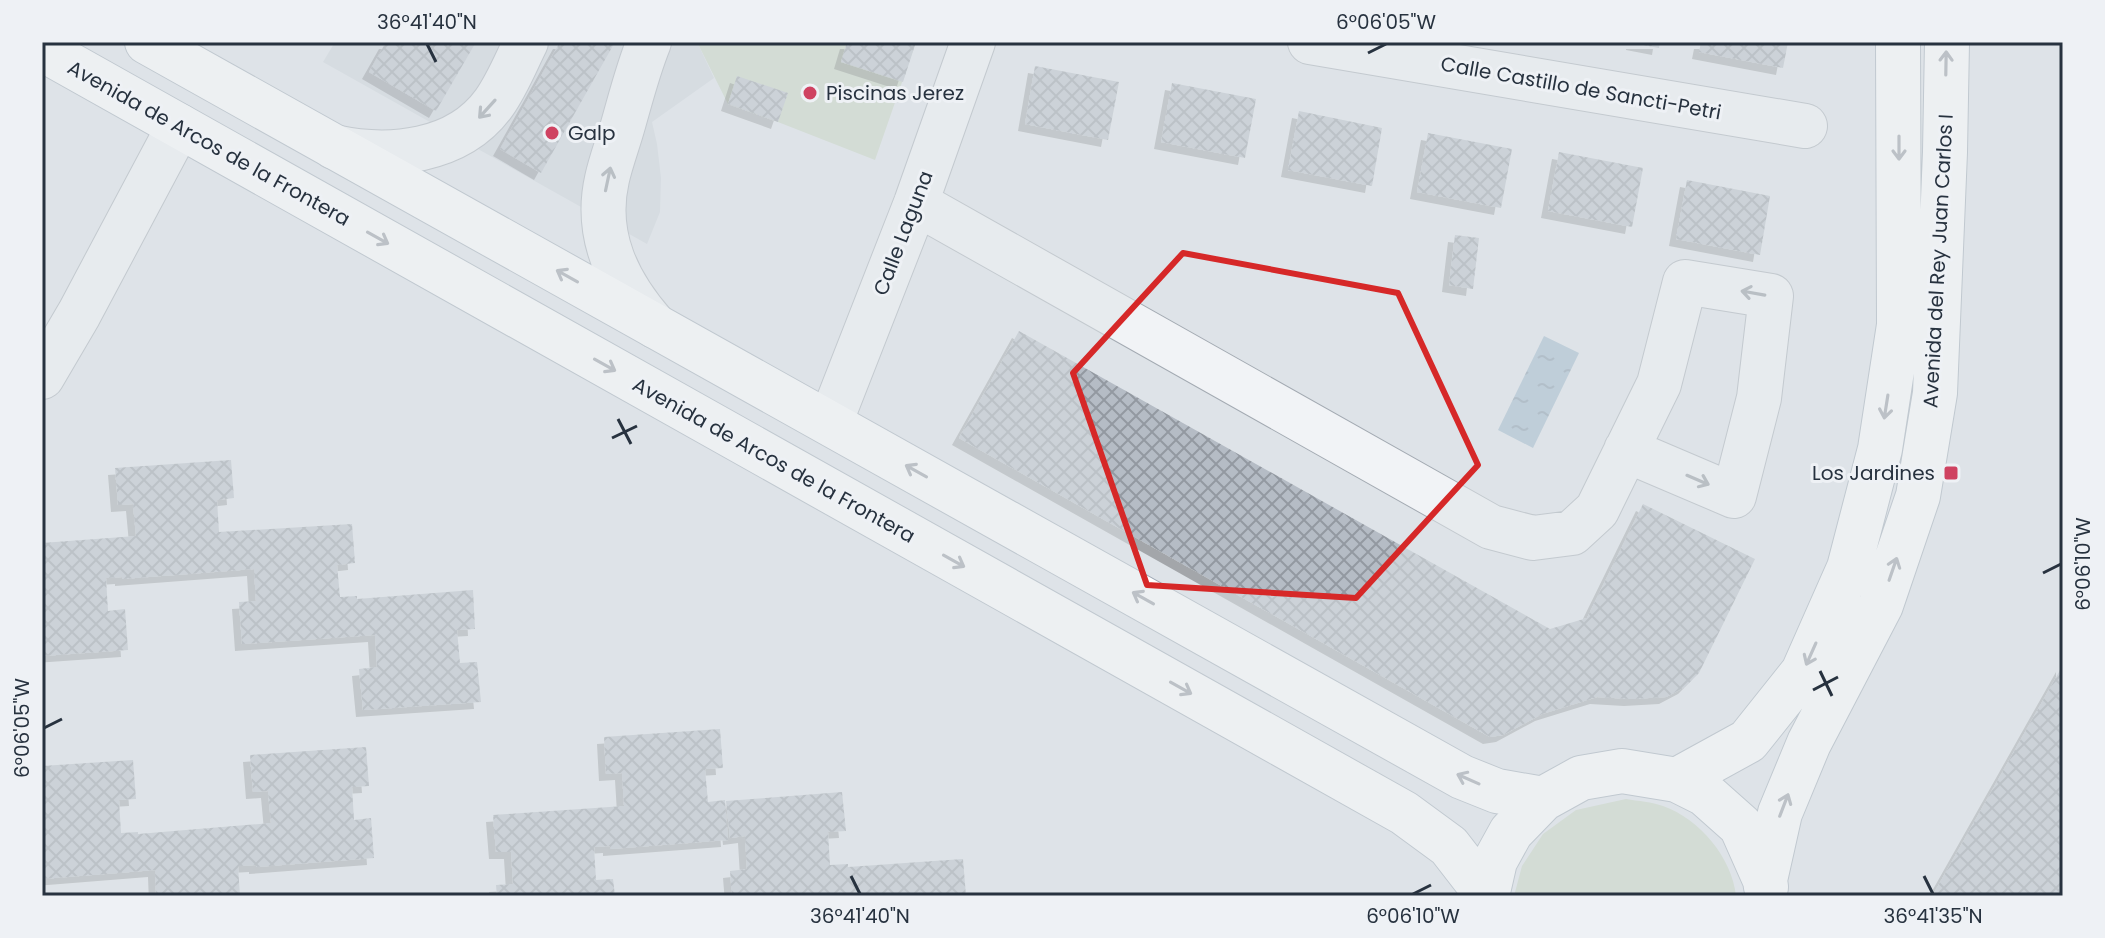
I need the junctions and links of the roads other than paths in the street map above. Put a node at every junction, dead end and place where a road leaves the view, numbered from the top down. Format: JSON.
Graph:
{"nodes":[{"id":1,"x":147,"y":42,"type":"edge"},
{"id":2,"x":526,"y":42,"type":"edge"},
{"id":3,"x":649,"y":42,"type":"edge"},
{"id":4,"x":973,"y":42,"type":"edge"},
{"id":5,"x":1310,"y":42,"type":"edge"},
{"id":6,"x":1898,"y":42,"type":"edge"},
{"id":7,"x":1947,"y":42,"type":"edge"},
{"id":8,"x":42,"y":49,"type":"edge"},
{"id":9,"x":179,"y":126,"type":"junction"},
{"id":10,"x":1805,"y":126,"type":"dead end"},
{"id":11,"x":334,"y":147,"type":"junction"},
{"id":12,"x":916,"y":203,"type":"junction"},
{"id":13,"x":655,"y":326,"type":"junction"},
{"id":14,"x":42,"y":377,"type":"edge"},
{"id":15,"x":830,"y":423,"type":"junction"},
{"id":16,"x":1626,"y":450,"type":"junction"},
{"id":17,"x":1677,"y":780,"type":"junction"},
{"id":18,"x":1543,"y":799,"type":"junction"},
{"id":19,"x":1766,"y":888,"type":"edge"},
{"id":20,"x":1487,"y":896,"type":"edge"}],
"edges":[{"from":1,"to":11,"type":"main road"},
{"from":2,"to":11,"type":"street","one_way":true},
{"from":13,"to":3,"type":"street","one_way":true},
{"from":4,"to":12,"type":"street","name":"Calle Laguna"},
{"from":5,"to":10,"type":"street","name":"Calle Castillo de Sancti-Petri"},
{"from":6,"to":17,"type":"main road","name":"Avenida del Rey Juan Carlos I","one_way":true},
{"from":19,"to":7,"type":"main road","name":"Avenida del Rey Juan Carlos I","one_way":true},
{"from":8,"to":9,"type":"main road","name":"Avenida de Arcos de la Frontera"},
{"from":9,"to":14,"type":"street"},
{"from":9,"to":20,"type":"main road","name":"Avenida de Arcos de la Frontera","one_way":true},
{"from":13,"to":11,"type":"main road","one_way":true},
{"from":12,"to":15,"type":"street","name":"Calle Laguna"},
{"from":12,"to":16,"type":"street"},
{"from":13,"to":15,"type":"main road"},
{"from":18,"to":15,"type":"main road","one_way":true},
{"from":16,"to":16,"type":"street","one_way":true},
{"from":17,"to":18,"type":"main road","name":"Avenida de Arcos de la Frontera"},
{"from":17,"to":19,"type":"main road","name":"Avenida de Arcos de la Frontera"},
{"from":18,"to":20,"type":"main road","name":"Avenida de Arcos de la Frontera"}]}
